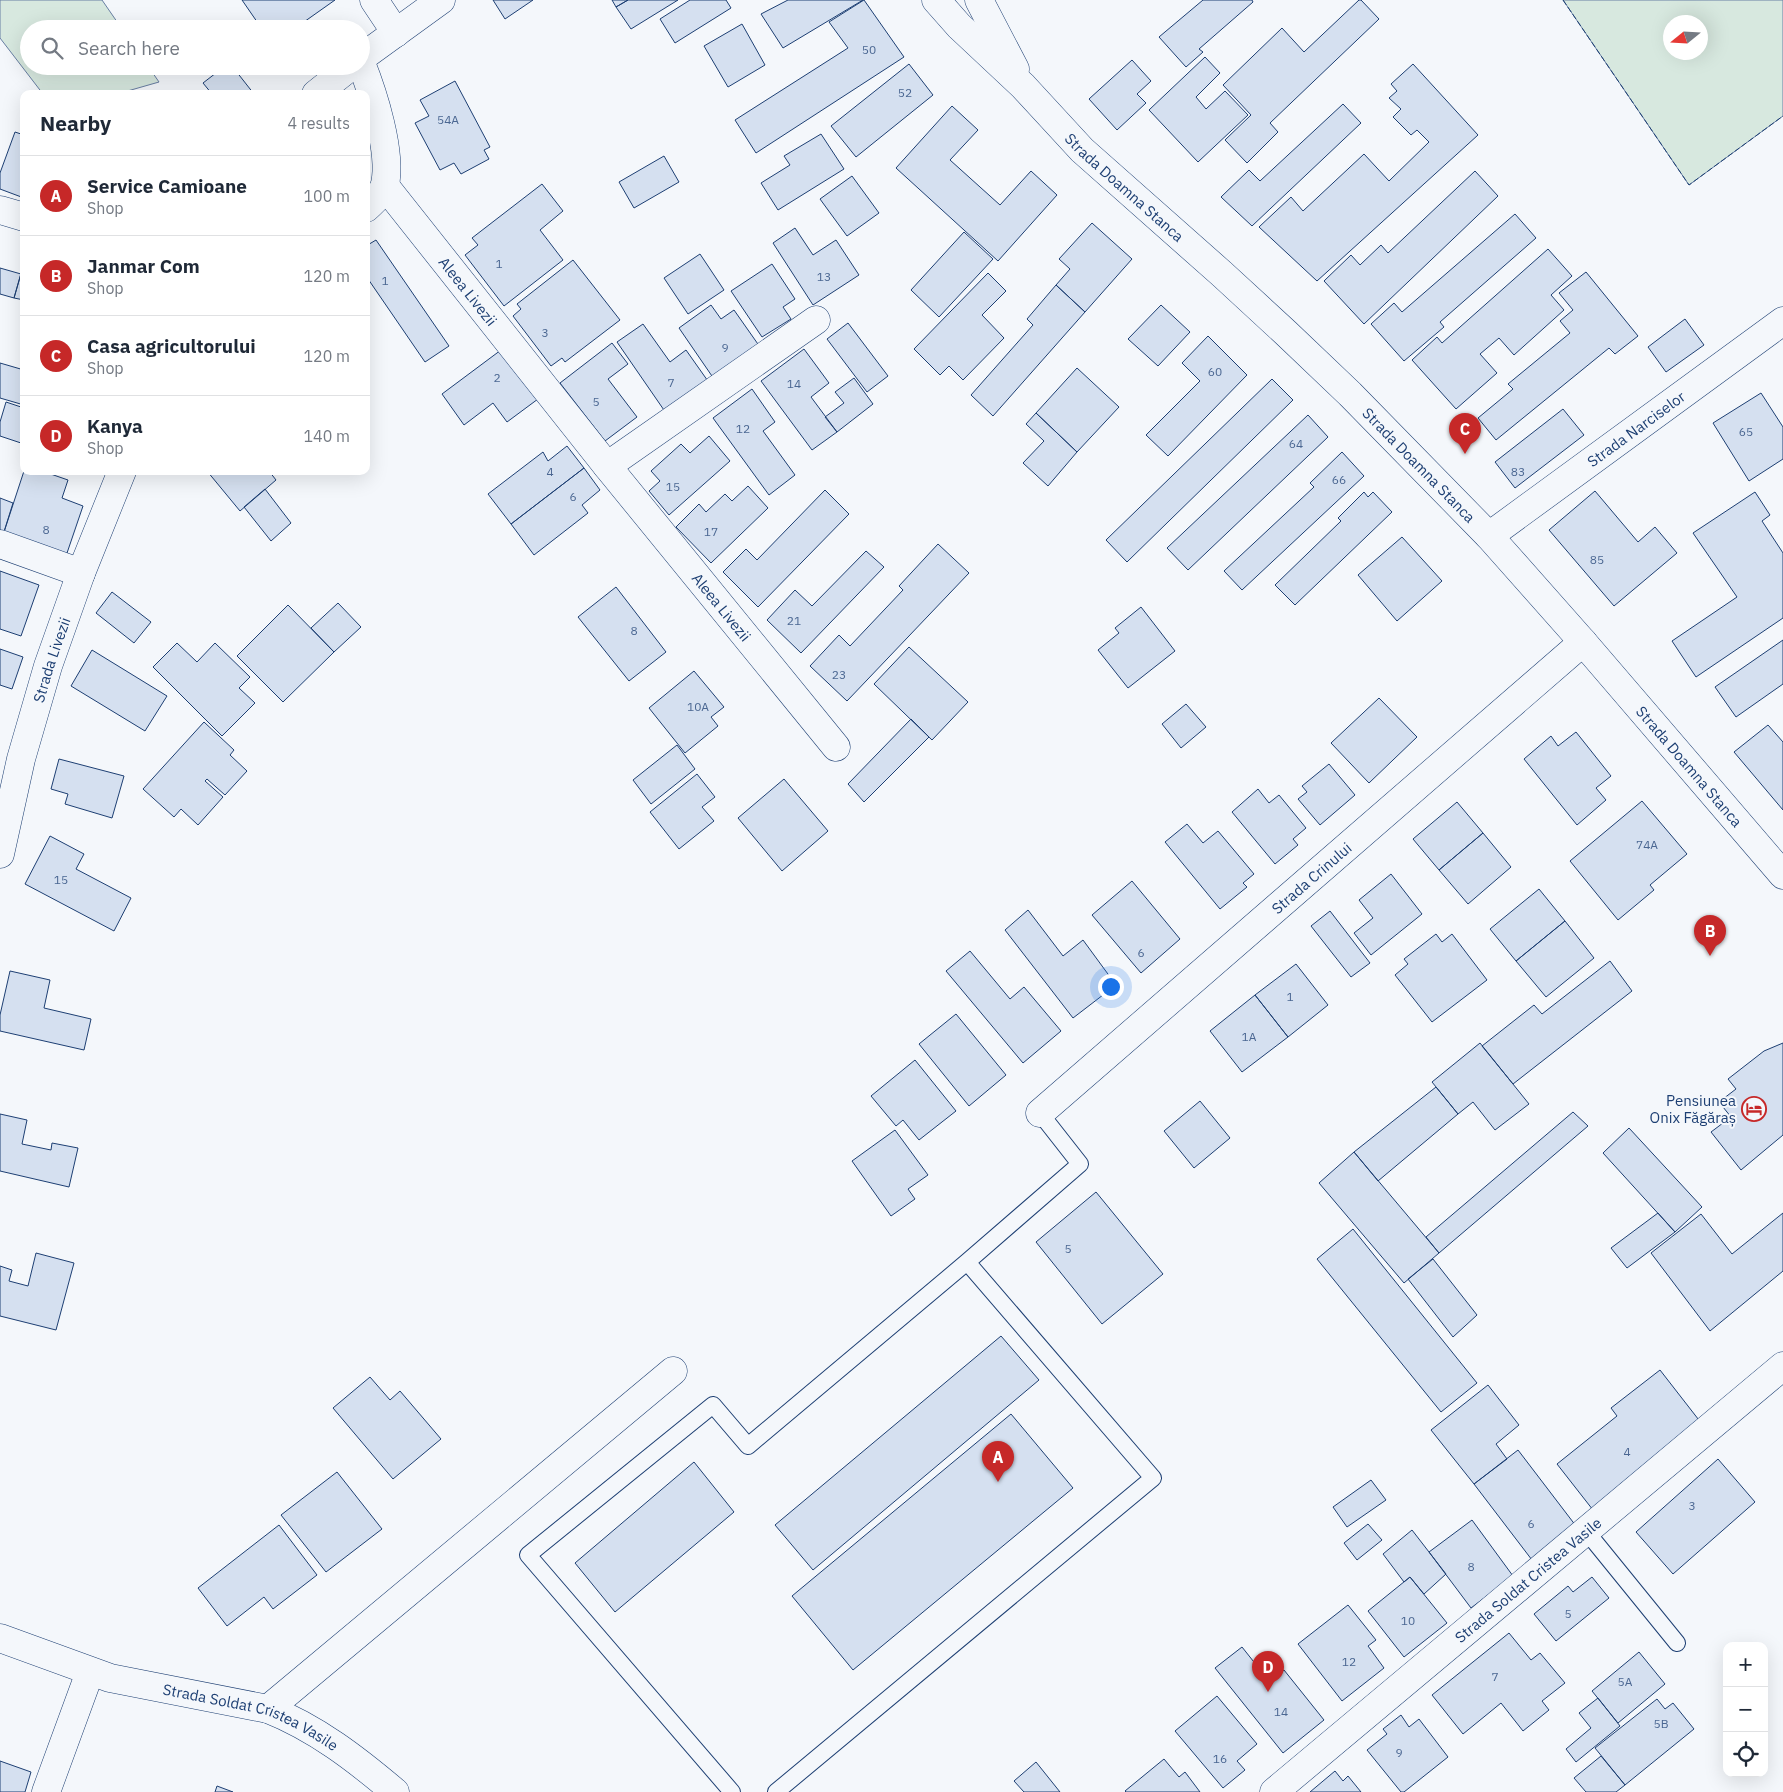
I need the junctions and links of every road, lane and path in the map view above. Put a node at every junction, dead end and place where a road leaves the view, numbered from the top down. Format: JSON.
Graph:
{"nodes":[{"id":1,"x":374,"y":0,"type":"edge"},
{"id":2,"x":442,"y":0,"type":"edge"},
{"id":3,"x":936,"y":0,"type":"edge"},
{"id":4,"x":979,"y":0,"type":"edge"},
{"id":5,"x":396,"y":33,"type":"junction"},
{"id":6,"x":370,"y":52,"type":"edge"},
{"id":7,"x":340,"y":75,"type":"edge"},
{"id":8,"x":366,"y":75,"type":"edge"},
{"id":9,"x":1023,"y":86,"type":"junction"},
{"id":10,"x":321,"y":90,"type":"edge"},
{"id":11,"x":385,"y":186,"type":"junction"},
{"id":12,"x":370,"y":204,"type":"edge"},
{"id":13,"x":0,"y":210,"type":"edge"},
{"id":14,"x":20,"y":216,"type":"edge"},
{"id":15,"x":816,"y":320,"type":"dead end"},
{"id":16,"x":1783,"y":321,"type":"edge"},
{"id":17,"x":607,"y":466,"type":"junction"},
{"id":18,"x":120,"y":475,"type":"edge"},
{"id":19,"x":1490,"y":536,"type":"junction"},
{"id":20,"x":0,"y":544,"type":"edge"},
{"id":21,"x":81,"y":573,"type":"junction"},
{"id":22,"x":1583,"y":642,"type":"junction"},
{"id":23,"x":836,"y":747,"type":"dead end"},
{"id":24,"x":0,"y":854,"type":"edge"},
{"id":25,"x":1783,"y":875,"type":"edge"},
{"id":26,"x":1040,"y":1113,"type":"joint"},
{"id":27,"x":967,"y":1262,"type":"junction"},
{"id":28,"x":1783,"y":1366,"type":"edge"},
{"id":29,"x":673,"y":1371,"type":"dead end"},
{"id":30,"x":1586,"y":1531,"type":"junction"},
{"id":31,"x":0,"y":1638,"type":"edge"},
{"id":32,"x":1677,"y":1644,"type":"dead end"},
{"id":33,"x":90,"y":1672,"type":"junction"},
{"id":34,"x":268,"y":1710,"type":"junction"},
{"id":35,"x":46,"y":1792,"type":"edge"},
{"id":36,"x":395,"y":1792,"type":"edge"},
{"id":37,"x":732,"y":1792,"type":"edge"},
{"id":38,"x":776,"y":1792,"type":"edge"},
{"id":39,"x":1274,"y":1792,"type":"edge"}],
"edges":[{"from":1,"to":5,"type":"street"},
{"from":2,"to":5,"type":"street"},
{"from":3,"to":9,"type":"street","name":"Strada Doamna Stanca"},
{"from":4,"to":9,"type":"street","name":"Strada Doamna Stanca"},
{"from":5,"to":6,"type":"street"},
{"from":7,"to":10,"type":"street"},
{"from":8,"to":11,"type":"street"},
{"from":9,"to":19,"type":"street","name":"Strada Doamna Stanca"},
{"from":11,"to":12,"type":"street"},
{"from":11,"to":17,"type":"street","name":"Aleea Livezii"},
{"from":13,"to":14,"type":"street"},
{"from":15,"to":17,"type":"street"},
{"from":16,"to":19,"type":"street","name":"Strada Narciselor"},
{"from":17,"to":23,"type":"street","name":"Aleea Livezii"},
{"from":18,"to":21,"type":"street","name":"Strada Livezii"},
{"from":19,"to":22,"type":"street","name":"Strada Doamna Stanca"},
{"from":20,"to":21,"type":"street"},
{"from":21,"to":24,"type":"street","name":"Strada Livezii"},
{"from":22,"to":25,"type":"street","name":"Strada Doamna Stanca"},
{"from":22,"to":26,"type":"street","name":"Strada Crinului"},
{"from":26,"to":27,"type":"lane"},
{"from":27,"to":37,"type":"lane"},
{"from":27,"to":38,"type":"lane"},
{"from":28,"to":30,"type":"street","name":"Strada Soldat Cristea Vasile"},
{"from":29,"to":34,"type":"street"},
{"from":30,"to":32,"type":"lane"},
{"from":30,"to":39,"type":"street","name":"Strada Soldat Cristea Vasile"},
{"from":31,"to":33,"type":"street","name":"Strada Soldat Cristea Vasile"},
{"from":33,"to":34,"type":"street","name":"Strada Soldat Cristea Vasile"},
{"from":33,"to":35,"type":"street"},
{"from":34,"to":36,"type":"street","name":"Strada Soldat Cristea Vasile"}]}
